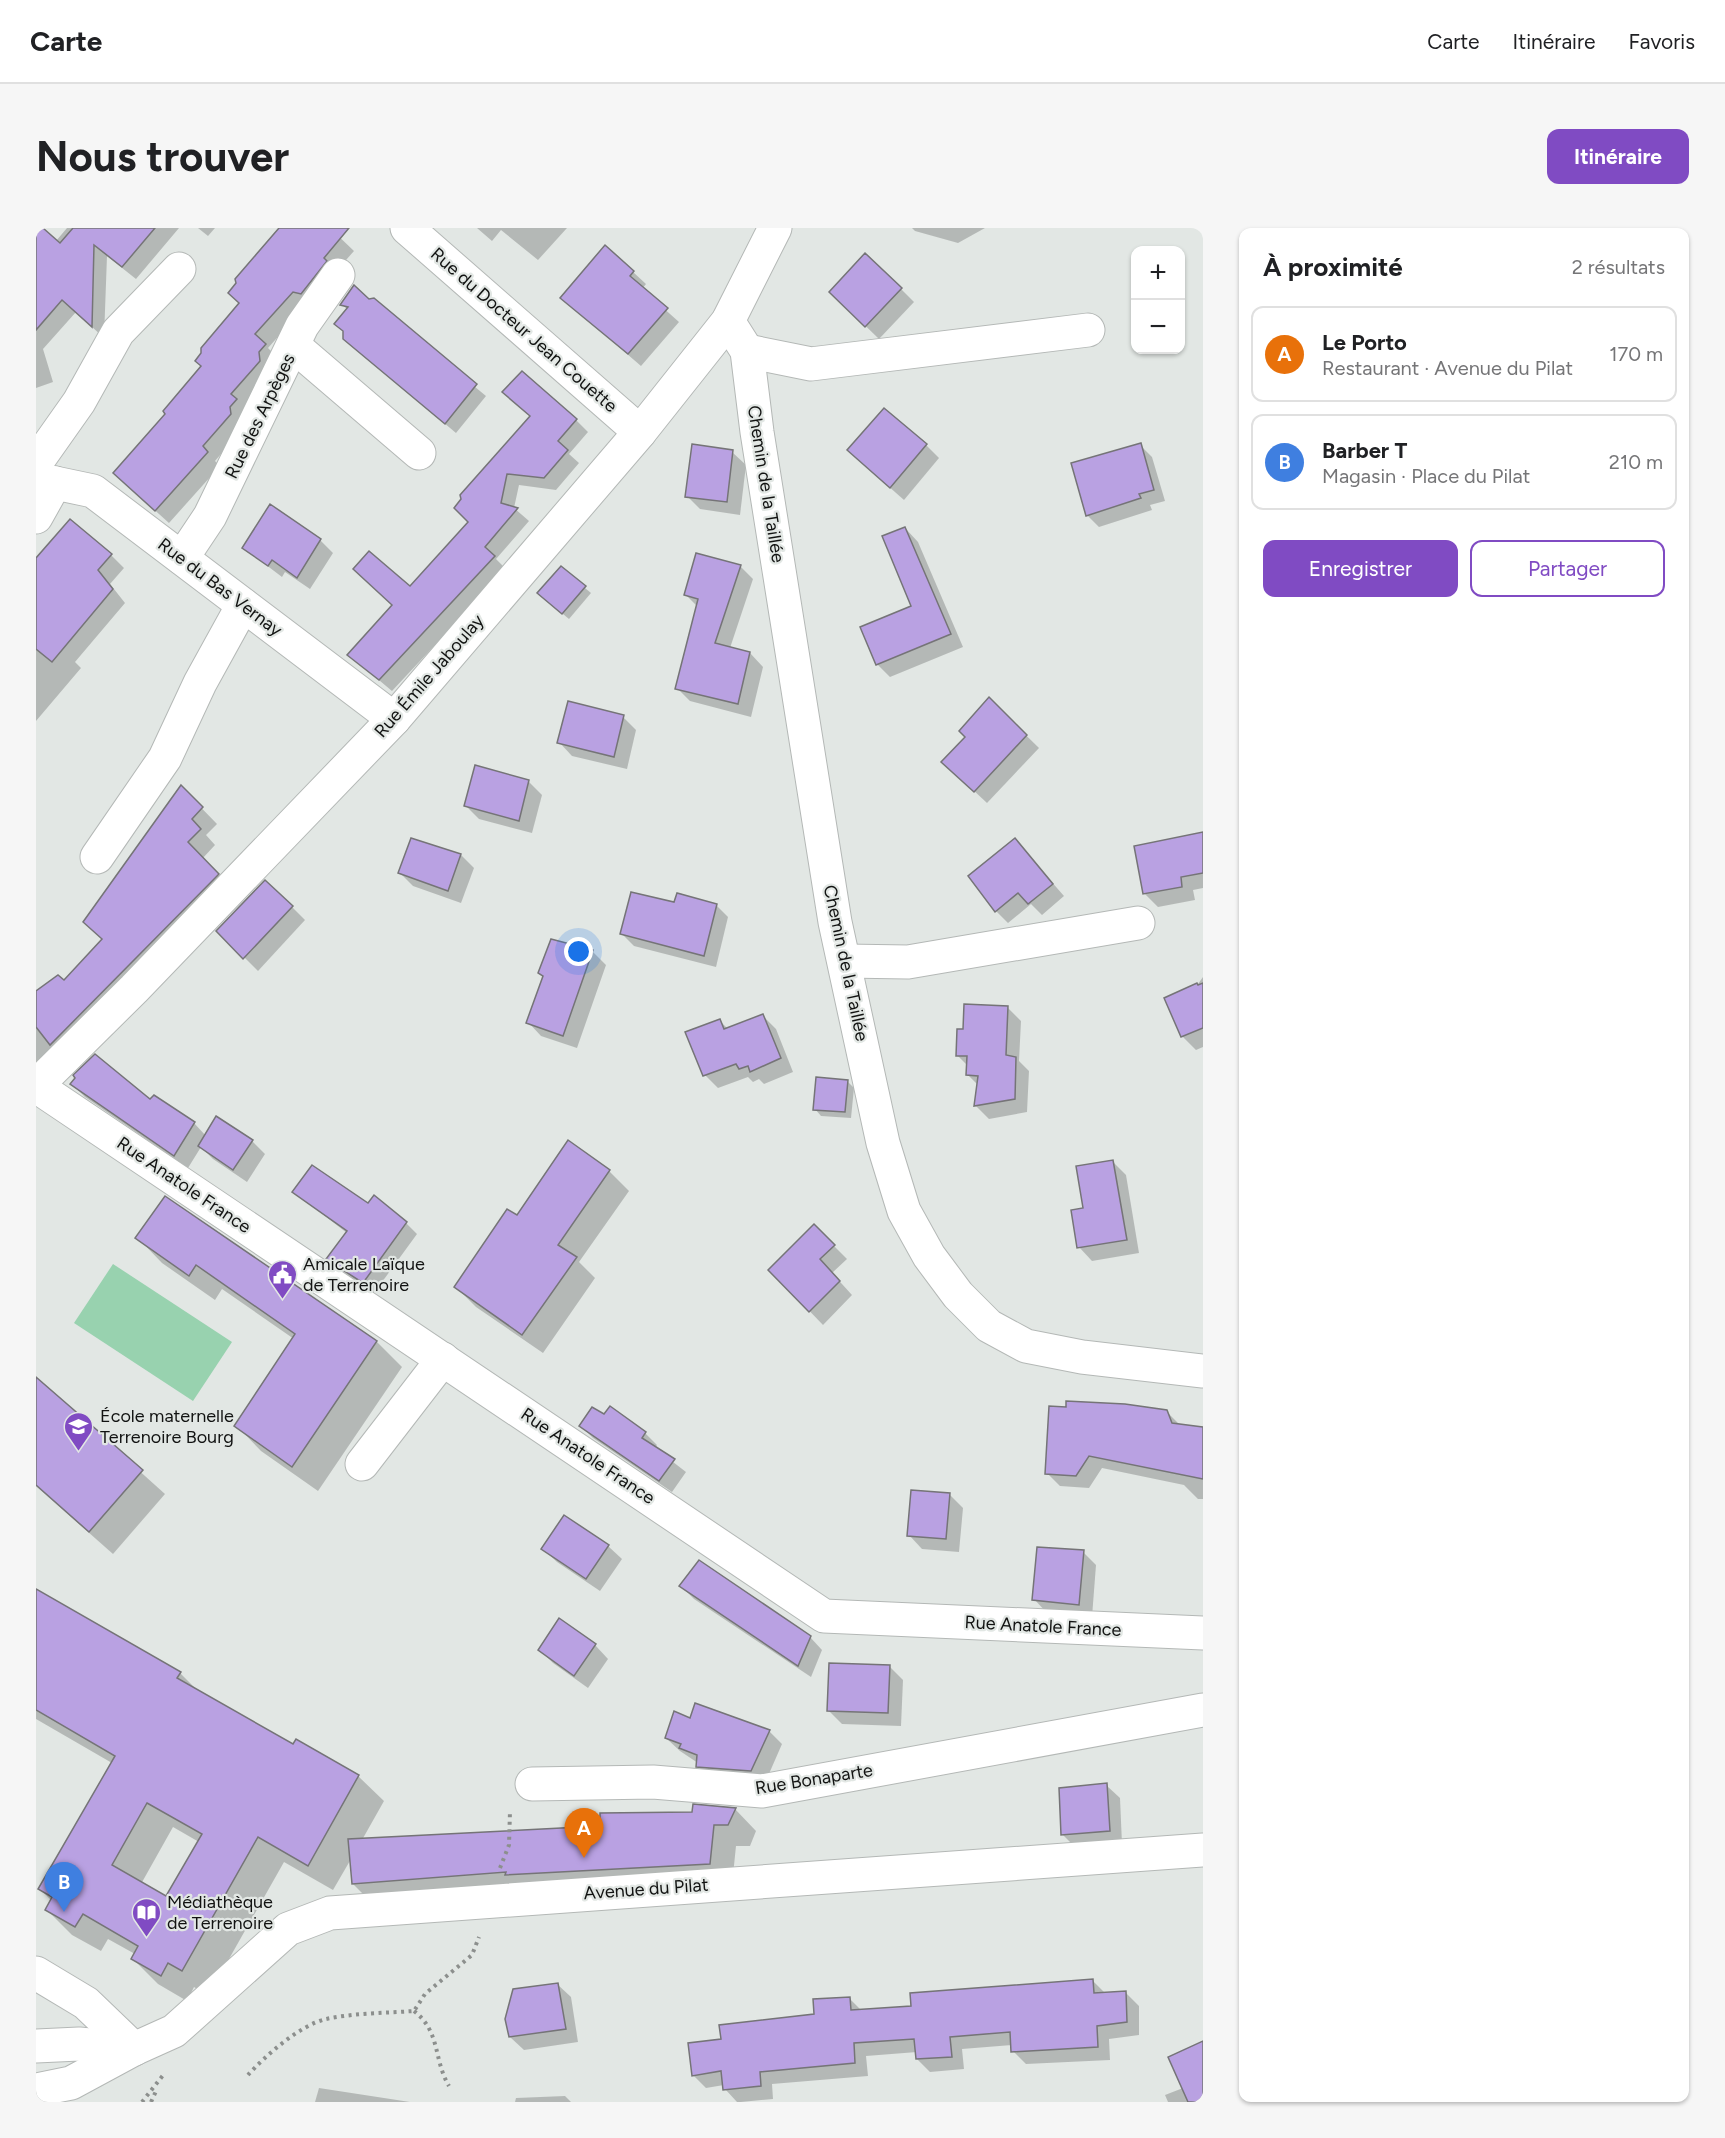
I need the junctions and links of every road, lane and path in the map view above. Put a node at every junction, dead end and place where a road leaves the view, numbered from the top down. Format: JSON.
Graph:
{"nodes":[{"id":1,"x":407,"y":228,"type":"edge"},
{"id":2,"x":775,"y":228,"type":"edge"},
{"id":3,"x":179,"y":269,"type":"dead end"},
{"id":4,"x":338,"y":275,"type":"dead end"},
{"id":5,"x":728,"y":321,"type":"junction"},
{"id":6,"x":1088,"y":330,"type":"dead end"},
{"id":7,"x":294,"y":346,"type":"junction"},
{"id":8,"x":747,"y":351,"type":"junction"},
{"id":9,"x":640,"y":432,"type":"junction"},
{"id":10,"x":419,"y":453,"type":"dead end"},
{"id":11,"x":42,"y":475,"type":"edge"},
{"id":12,"x":36,"y":517,"type":"edge"},
{"id":13,"x":182,"y":558,"type":"junction"},
{"id":14,"x":243,"y":605,"type":"junction"},
{"id":15,"x":394,"y":719,"type":"junction"},
{"id":16,"x":97,"y":857,"type":"dead end"},
{"id":17,"x":1138,"y":923,"type":"dead end"},
{"id":18,"x":845,"y":961,"type":"junction"},
{"id":19,"x":36,"y":1086,"type":"edge"},
{"id":20,"x":443,"y":1359,"type":"junction"},
{"id":21,"x":1203,"y":1371,"type":"edge"},
{"id":22,"x":362,"y":1464,"type":"dead end"},
{"id":23,"x":1203,"y":1633,"type":"edge"},
{"id":24,"x":1203,"y":1710,"type":"edge"},
{"id":25,"x":532,"y":1784,"type":"joint"},
{"id":26,"x":1203,"y":1850,"type":"edge"},
{"id":27,"x":497,"y":1875,"type":"dead end"},
{"id":28,"x":460,"y":1963,"type":"dead end"},
{"id":29,"x":36,"y":1974,"type":"edge"},
{"id":30,"x":414,"y":2011,"type":"junction"},
{"id":31,"x":36,"y":2046,"type":"edge"},
{"id":32,"x":134,"y":2049,"type":"junction"},
{"id":33,"x":248,"y":2075,"type":"dead end"},
{"id":34,"x":158,"y":2085,"type":"dead end"},
{"id":35,"x":450,"y":2086,"type":"dead end"},
{"id":36,"x":36,"y":2090,"type":"edge"},
{"id":37,"x":151,"y":2102,"type":"edge"}],
"edges":[{"from":1,"to":9,"type":"street","name":"Rue du Docteur Jean Couette"},
{"from":2,"to":5,"type":"street","name":"Rue Émile Jaboulay"},
{"from":3,"to":11,"type":"street"},
{"from":4,"to":7,"type":"street","name":"Rue des Arpèges"},
{"from":5,"to":8,"type":"street","name":"Chemin de la Taillée"},
{"from":5,"to":9,"type":"street","name":"Rue Émile Jaboulay"},
{"from":6,"to":8,"type":"street"},
{"from":7,"to":10,"type":"street"},
{"from":7,"to":13,"type":"street","name":"Rue des Arpèges"},
{"from":8,"to":18,"type":"street","name":"Chemin de la Taillée"},
{"from":9,"to":15,"type":"street","name":"Rue Émile Jaboulay"},
{"from":11,"to":12,"type":"street"},
{"from":11,"to":13,"type":"street","name":"Rue du Bas Vernay"},
{"from":13,"to":14,"type":"street","name":"Rue du Bas Vernay"},
{"from":14,"to":15,"type":"street","name":"Rue du Bas Vernay"},
{"from":14,"to":16,"type":"street"},
{"from":15,"to":19,"type":"street","name":"Rue Émile Jaboulay"},
{"from":17,"to":18,"type":"street"},
{"from":18,"to":21,"type":"street","name":"Chemin de la Taillée"},
{"from":19,"to":20,"type":"street","name":"Rue Anatole France"},
{"from":20,"to":22,"type":"street"},
{"from":20,"to":23,"type":"street","name":"Rue Anatole France"},
{"from":24,"to":25,"type":"street","name":"Rue Bonaparte"},
{"from":25,"to":27,"type":"path"},
{"from":26,"to":32,"type":"street","name":"Avenue du Pilat"},
{"from":28,"to":30,"type":"path"},
{"from":29,"to":32,"type":"street"},
{"from":30,"to":33,"type":"path"},
{"from":30,"to":35,"type":"path"},
{"from":31,"to":32,"type":"street"},
{"from":32,"to":36,"type":"street","name":"Avenue du Pilat"},
{"from":34,"to":37,"type":"path"}]}
